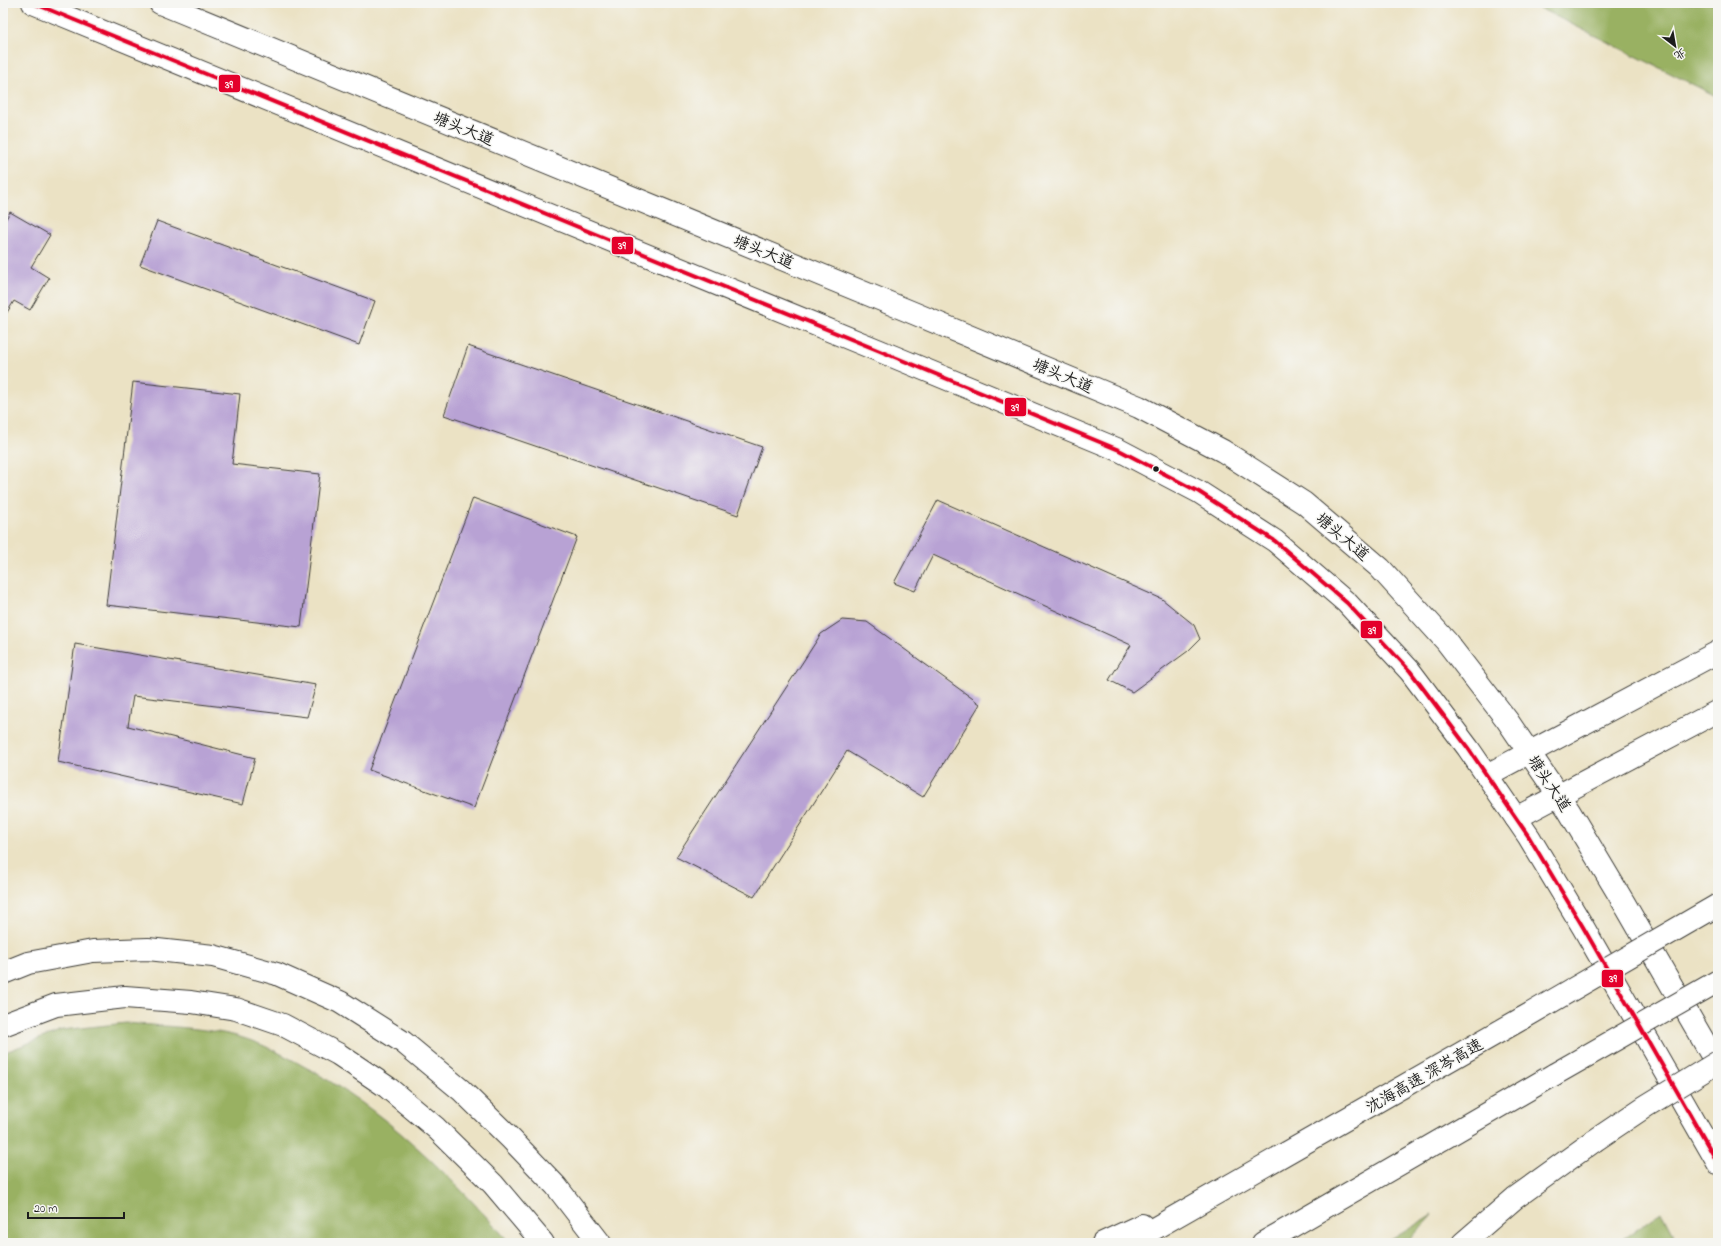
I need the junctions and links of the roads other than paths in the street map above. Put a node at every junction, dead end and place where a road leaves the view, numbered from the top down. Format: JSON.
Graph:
{"nodes":[{"id":1,"x":33,"y":3,"type":"edge"},
{"id":2,"x":160,"y":3,"type":"edge"},
{"id":3,"x":1718,"y":652,"type":"edge"},
{"id":4,"x":1718,"y":711,"type":"edge"},
{"id":5,"x":1529,"y":752,"type":"junction"},
{"id":6,"x":1487,"y":775,"type":"junction"},
{"id":7,"x":1559,"y":796,"type":"junction"},
{"id":8,"x":1516,"y":818,"type":"junction"},
{"id":9,"x":1718,"y":905,"type":"edge"},
{"id":10,"x":3,"y":974,"type":"edge"},
{"id":11,"x":1718,"y":982,"type":"edge"},
{"id":12,"x":3,"y":1025,"type":"edge"},
{"id":13,"x":1718,"y":1062,"type":"edge"},
{"id":14,"x":1718,"y":1066,"type":"edge"},
{"id":15,"x":1718,"y":1163,"type":"edge"},
{"id":16,"x":1238,"y":1181,"type":"junction"},
{"id":17,"x":543,"y":1243,"type":"edge"},
{"id":18,"x":600,"y":1243,"type":"edge"},
{"id":19,"x":1103,"y":1243,"type":"edge"},
{"id":20,"x":1129,"y":1243,"type":"edge"},
{"id":21,"x":1262,"y":1243,"type":"edge"},
{"id":22,"x":1463,"y":1243,"type":"edge"}],
"edges":[{"from":1,"to":6,"type":"main road"},
{"from":2,"to":5,"type":"main road","name":"塘头大道"},
{"from":3,"to":5,"type":"main road"},
{"from":4,"to":7,"type":"main road"},
{"from":5,"to":6,"type":"main road"},
{"from":5,"to":7,"type":"main road","name":"塘头大道"},
{"from":6,"to":8,"type":"main road"},
{"from":7,"to":8,"type":"main road"},
{"from":7,"to":14,"type":"main road","name":"塘头大道"},
{"from":8,"to":15,"type":"main road"},
{"from":9,"to":16,"type":"main road","name":"沈海高速 深岑高速","bridge":true},
{"from":10,"to":18,"type":"main road"},
{"from":11,"to":21,"type":"main road","bridge":true},
{"from":12,"to":17,"type":"main road"},
{"from":13,"to":22,"type":"main road","bridge":true},
{"from":16,"to":19,"type":"main road"},
{"from":16,"to":20,"type":"main road","name":"沈海高速 深岑高速"}]}
